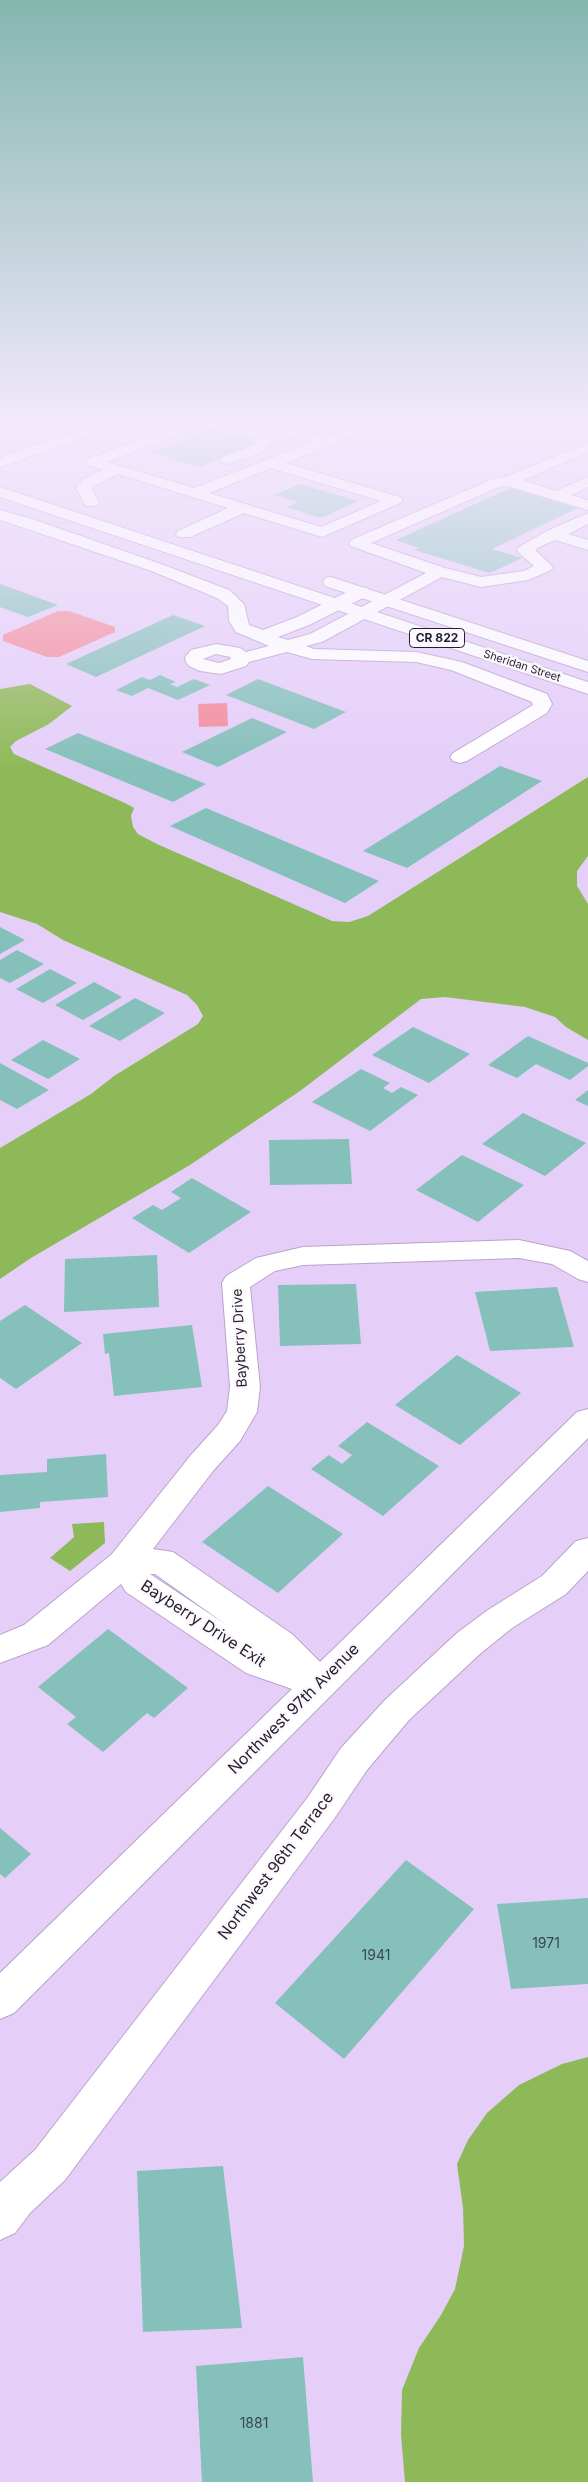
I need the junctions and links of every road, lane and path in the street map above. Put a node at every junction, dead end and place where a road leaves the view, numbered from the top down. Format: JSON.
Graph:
{"nodes":[{"id":1,"x":68,"y":538,"type":"edge"},
{"id":2,"x":137,"y":538,"type":"edge"},
{"id":3,"x":198,"y":538,"type":"edge"},
{"id":4,"x":369,"y":538,"type":"edge"},
{"id":5,"x":546,"y":538,"type":"edge"},
{"id":6,"x":565,"y":538,"type":"edge"},
{"id":7,"x":212,"y":542,"type":"dead end"},
{"id":8,"x":588,"y":545,"type":"edge"},
{"id":9,"x":440,"y":572,"type":"junction"},
{"id":10,"x":318,"y":578,"type":"dead end"},
{"id":11,"x":360,"y":592,"type":"junction"},
{"id":12,"x":386,"y":600,"type":"junction"},
{"id":13,"x":336,"y":604,"type":"junction"},
{"id":14,"x":365,"y":614,"type":"junction"},
{"id":15,"x":263,"y":637,"type":"junction"},
{"id":16,"x":285,"y":646,"type":"junction"},
{"id":17,"x":225,"y":649,"type":"junction"},
{"id":18,"x":241,"y":659,"type":"junction"},
{"id":19,"x":588,"y":667,"type":"edge"},
{"id":20,"x":588,"y":688,"type":"edge"},
{"id":21,"x":460,"y":757,"type":"dead end"},
{"id":22,"x":588,"y":1273,"type":"edge"},
{"id":23,"x":588,"y":1420,"type":"edge"},
{"id":24,"x":588,"y":1550,"type":"edge"},
{"id":25,"x":124,"y":1563,"type":"junction"},
{"id":26,"x":0,"y":1649,"type":"edge"},
{"id":27,"x":319,"y":1684,"type":"junction"},
{"id":28,"x":0,"y":2000,"type":"edge"},
{"id":29,"x":5,"y":2200,"type":"edge"}],
"edges":[{"from":1,"to":15,"type":"street"},
{"from":2,"to":13,"type":"street","name":"Sheridan Street","number":"CR 822"},
{"from":3,"to":7,"type":"street"},
{"from":4,"to":9,"type":"street"},
{"from":5,"to":9,"type":"street"},
{"from":6,"to":8,"type":"street"},
{"from":9,"to":12,"type":"street"},
{"from":10,"to":11,"type":"street","name":"Sheridan Street","number":"CR 822"},
{"from":11,"to":12,"type":"street","name":"Sheridan Street","number":"CR 822"},
{"from":11,"to":13,"type":"street"},
{"from":12,"to":14,"type":"street"},
{"from":12,"to":19,"type":"street","name":"Sheridan Street","number":"CR 822"},
{"from":13,"to":14,"type":"street","name":"Sheridan Street","number":"CR 822"},
{"from":13,"to":15,"type":"street"},
{"from":14,"to":16,"type":"street"},
{"from":14,"to":20,"type":"street","name":"Sheridan Street","number":"CR 822"},
{"from":15,"to":16,"type":"street"},
{"from":15,"to":17,"type":"street"},
{"from":16,"to":18,"type":"street"},
{"from":16,"to":21,"type":"street"},
{"from":17,"to":18,"type":"street"},
{"from":17,"to":18,"type":"street"},
{"from":22,"to":25,"type":"street","name":"Bayberry Drive"},
{"from":23,"to":27,"type":"street","name":"Northwest 97th Avenue"},
{"from":24,"to":29,"type":"street","name":"Northwest 96th Terrace"},
{"from":25,"to":26,"type":"street","name":"Bayberry Drive"},
{"from":25,"to":27,"type":"street","name":"Bayberry Drive Exit"},
{"from":27,"to":28,"type":"street","name":"Northwest 97th Avenue"}]}
